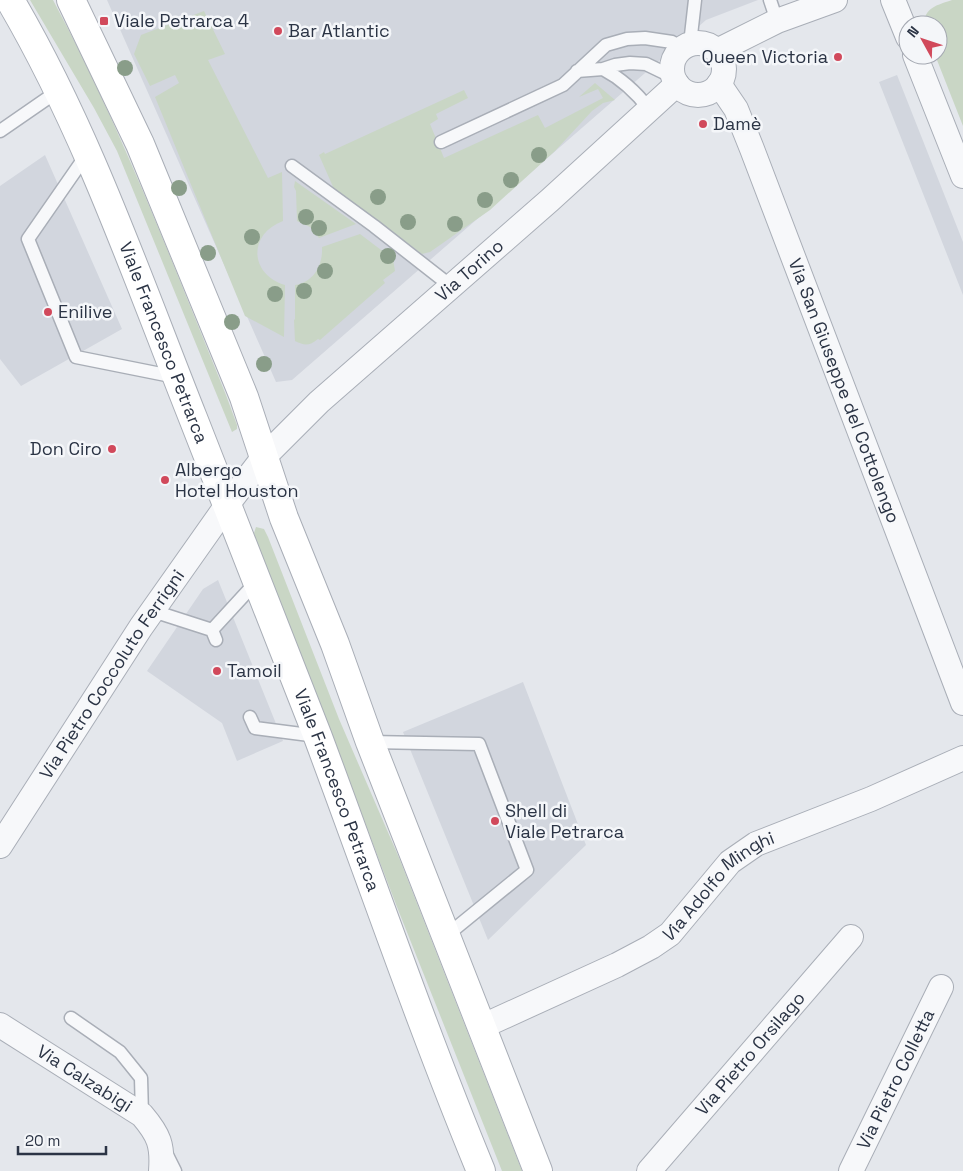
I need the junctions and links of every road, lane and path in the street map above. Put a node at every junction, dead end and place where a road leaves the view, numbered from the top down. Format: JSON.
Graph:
{"nodes":[{"id":1,"x":10,"y":0,"type":"edge"},
{"id":2,"x":72,"y":0,"type":"edge"},
{"id":3,"x":695,"y":0,"type":"edge"},
{"id":4,"x":836,"y":0,"type":"edge"},
{"id":5,"x":893,"y":0,"type":"edge"},
{"id":6,"x":774,"y":11,"type":"edge"},
{"id":7,"x":899,"y":15,"type":"edge"},
{"id":8,"x":687,"y":46,"type":"junction"},
{"id":9,"x":717,"y":51,"type":"junction"},
{"id":10,"x":919,"y":65,"type":"edge"},
{"id":11,"x":603,"y":69,"type":"junction"},
{"id":12,"x":577,"y":71,"type":"junction"},
{"id":13,"x":675,"y":80,"type":"junction"},
{"id":14,"x":719,"y":84,"type":"junction"},
{"id":15,"x":58,"y":91,"type":"junction"},
{"id":16,"x":649,"y":109,"type":"junction"},
{"id":17,"x":0,"y":131,"type":"edge"},
{"id":18,"x":441,"y":142,"type":"dead end"},
{"id":19,"x":87,"y":154,"type":"junction"},
{"id":20,"x":292,"y":166,"type":"dead end"},
{"id":21,"x":963,"y":176,"type":"edge"},
{"id":22,"x":452,"y":287,"type":"junction"},
{"id":23,"x":177,"y":377,"type":"junction"},
{"id":24,"x":263,"y":458,"type":"junction"},
{"id":25,"x":227,"y":505,"type":"junction"},
{"id":26,"x":256,"y":581,"type":"junction"},
{"id":27,"x":152,"y":611,"type":"junction"},
{"id":28,"x":963,"y":703,"type":"edge"},
{"id":29,"x":250,"y":717,"type":"dead end"},
{"id":30,"x":317,"y":736,"type":"junction"},
{"id":31,"x":370,"y":742,"type":"junction"},
{"id":32,"x":963,"y":758,"type":"edge"},
{"id":33,"x":0,"y":846,"type":"edge"},
{"id":34,"x":446,"y":936,"type":"junction"},
{"id":35,"x":851,"y":937,"type":"dead end"},
{"id":36,"x":941,"y":987,"type":"dead end"},
{"id":37,"x":71,"y":1018,"type":"dead end"},
{"id":38,"x":0,"y":1025,"type":"edge"},
{"id":39,"x":482,"y":1028,"type":"junction"},
{"id":40,"x":149,"y":1123,"type":"junction"},
{"id":41,"x":161,"y":1171,"type":"edge"},
{"id":42,"x":176,"y":1171,"type":"edge"},
{"id":43,"x":481,"y":1171,"type":"edge"},
{"id":44,"x":538,"y":1171,"type":"edge"},
{"id":45,"x":649,"y":1171,"type":"edge"},
{"id":46,"x":851,"y":1171,"type":"edge"}],
"edges":[{"from":1,"to":15,"type":"main road","name":"Viale Francesco Petrarca"},
{"from":2,"to":24,"type":"main road"},
{"from":3,"to":8,"type":"lane"},
{"from":4,"to":6,"type":"street"},
{"from":5,"to":7,"type":"street"},
{"from":6,"to":9,"type":"street"},
{"from":8,"to":9,"type":"street"},
{"from":8,"to":12,"type":"lane"},
{"from":8,"to":13,"type":"street"},
{"from":9,"to":14,"type":"street"},
{"from":10,"to":21,"type":"street"},
{"from":11,"to":12,"type":"lane"},
{"from":11,"to":13,"type":"lane"},
{"from":11,"to":16,"type":"lane"},
{"from":12,"to":18,"type":"lane"},
{"from":13,"to":14,"type":"street"},
{"from":13,"to":16,"type":"street","name":"Via Torino"},
{"from":14,"to":28,"type":"street","name":"Via San Giuseppe del Cottolengo"},
{"from":15,"to":17,"type":"lane"},
{"from":15,"to":19,"type":"main road","name":"Viale Francesco Petrarca"},
{"from":16,"to":22,"type":"street","name":"Via Torino"},
{"from":19,"to":23,"type":"main road","name":"Viale Francesco Petrarca"},
{"from":19,"to":23,"type":"lane"},
{"from":20,"to":22,"type":"lane"},
{"from":22,"to":24,"type":"street","name":"Via Torino"},
{"from":23,"to":25,"type":"main road","name":"Viale Francesco Petrarca"},
{"from":24,"to":25,"type":"street","name":"Via Torino"},
{"from":24,"to":31,"type":"main road"},
{"from":25,"to":26,"type":"main road","name":"Viale Francesco Petrarca"},
{"from":25,"to":27,"type":"street","name":"Via Pietro Coccoluto Ferrigni"},
{"from":26,"to":27,"type":"lane"},
{"from":26,"to":30,"type":"main road","name":"Viale Francesco Petrarca"},
{"from":27,"to":33,"type":"street","name":"Via Pietro Coccoluto Ferrigni"},
{"from":29,"to":30,"type":"lane"},
{"from":30,"to":43,"type":"main road","name":"Viale Francesco Petrarca"},
{"from":31,"to":34,"type":"main road"},
{"from":31,"to":34,"type":"lane"},
{"from":32,"to":39,"type":"street","name":"Via Adolfo Minghi"},
{"from":34,"to":39,"type":"main road"},
{"from":35,"to":45,"type":"street","name":"Via Pietro Orsilago"},
{"from":36,"to":46,"type":"street","name":"Via Pietro Colletta"},
{"from":37,"to":40,"type":"lane"},
{"from":38,"to":40,"type":"street","name":"Via Calzabigi"},
{"from":39,"to":44,"type":"main road"},
{"from":40,"to":41,"type":"street"},
{"from":40,"to":42,"type":"lane"}]}
